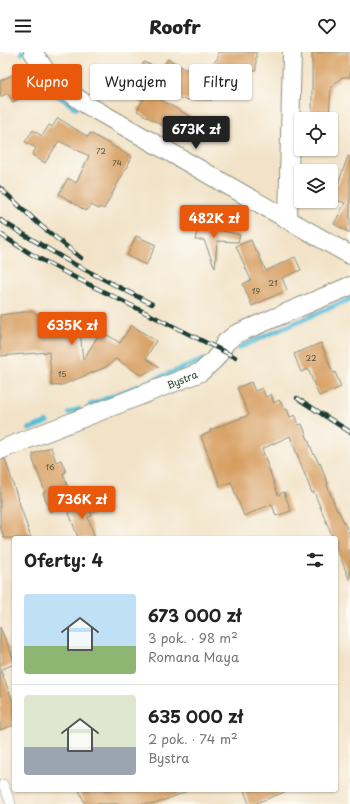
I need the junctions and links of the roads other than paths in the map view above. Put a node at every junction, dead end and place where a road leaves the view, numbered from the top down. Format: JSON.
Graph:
{"nodes":[{"id":1,"x":33,"y":52,"type":"edge"},
{"id":2,"x":292,"y":52,"type":"edge"},
{"id":3,"x":288,"y":219,"type":"junction"},
{"id":4,"x":350,"y":255,"type":"edge"},
{"id":5,"x":350,"y":286,"type":"edge"},
{"id":6,"x":0,"y":450,"type":"edge"},
{"id":7,"x":3,"y":784,"type":"dead end"},
{"id":8,"x":11,"y":804,"type":"edge"}],
"edges":[{"from":1,"to":3,"type":"street"},
{"from":2,"to":3,"type":"street"},
{"from":3,"to":4,"type":"street"},
{"from":5,"to":6,"type":"street","name":"Bystra"},
{"from":7,"to":8,"type":"lane"}]}
